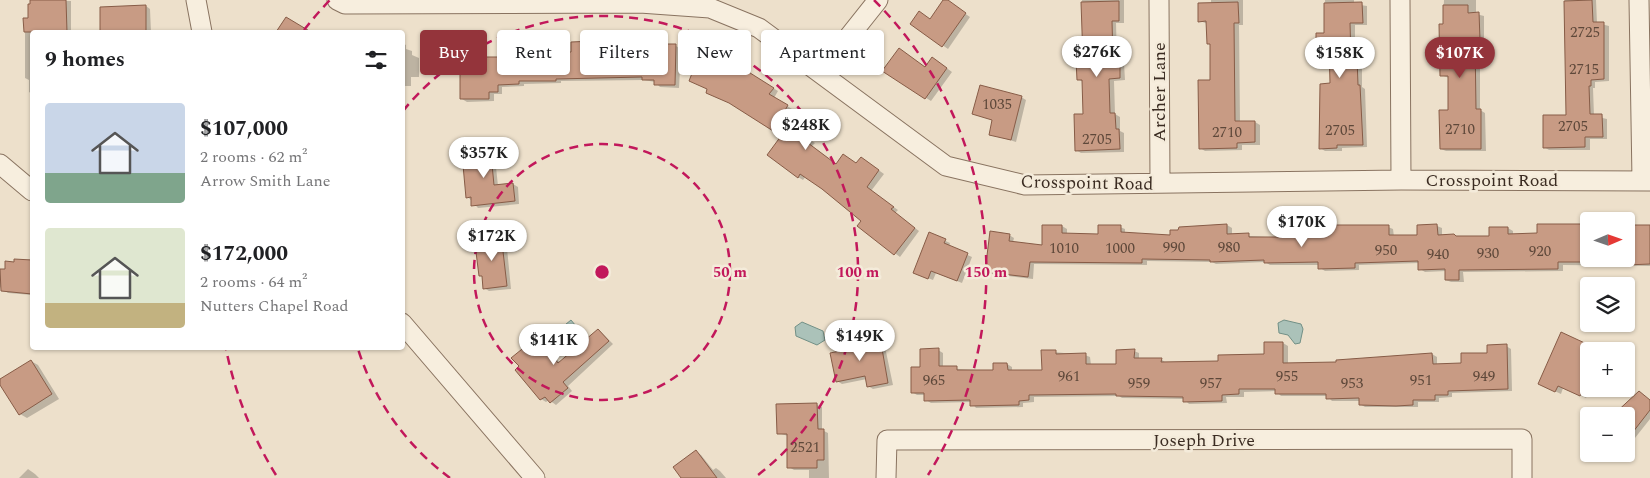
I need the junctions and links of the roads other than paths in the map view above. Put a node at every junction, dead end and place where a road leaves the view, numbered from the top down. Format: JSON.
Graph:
{"nodes":[{"id":1,"x":196,"y":0,"type":"edge"},
{"id":2,"x":337,"y":0,"type":"edge"},
{"id":3,"x":878,"y":0,"type":"edge"},
{"id":4,"x":1159,"y":0,"type":"edge"},
{"id":5,"x":1400,"y":0,"type":"edge"},
{"id":6,"x":1639,"y":0,"type":"edge"},
{"id":7,"x":202,"y":30,"type":"edge"},
{"id":8,"x":762,"y":30,"type":"edge"},
{"id":9,"x":854,"y":30,"type":"edge"},
{"id":10,"x":823,"y":75,"type":"edge"},
{"id":11,"x":0,"y":164,"type":"edge"},
{"id":12,"x":1401,"y":180,"type":"junction"},
{"id":13,"x":1646,"y":181,"type":"edge"},
{"id":14,"x":1160,"y":183,"type":"junction"},
{"id":15,"x":30,"y":189,"type":"edge"},
{"id":16,"x":405,"y":327,"type":"edge"},
{"id":17,"x":534,"y":478,"type":"edge"},
{"id":18,"x":886,"y":478,"type":"edge"},
{"id":19,"x":1522,"y":478,"type":"edge"}],
"edges":[{"from":1,"to":7,"type":"street"},
{"from":2,"to":8,"type":"street","name":"Crosspoint Road"},
{"from":3,"to":9,"type":"street"},
{"from":4,"to":14,"type":"street","name":"Archer Lane"},
{"from":5,"to":12,"type":"street"},
{"from":6,"to":13,"type":"street"},
{"from":10,"to":14,"type":"street","name":"Crosspoint Road"},
{"from":11,"to":15,"type":"street"},
{"from":12,"to":13,"type":"street","name":"Crosspoint Road"},
{"from":12,"to":14,"type":"street","name":"Crosspoint Road"},
{"from":16,"to":17,"type":"street"},
{"from":18,"to":19,"type":"street","name":"Joseph Drive"}]}
